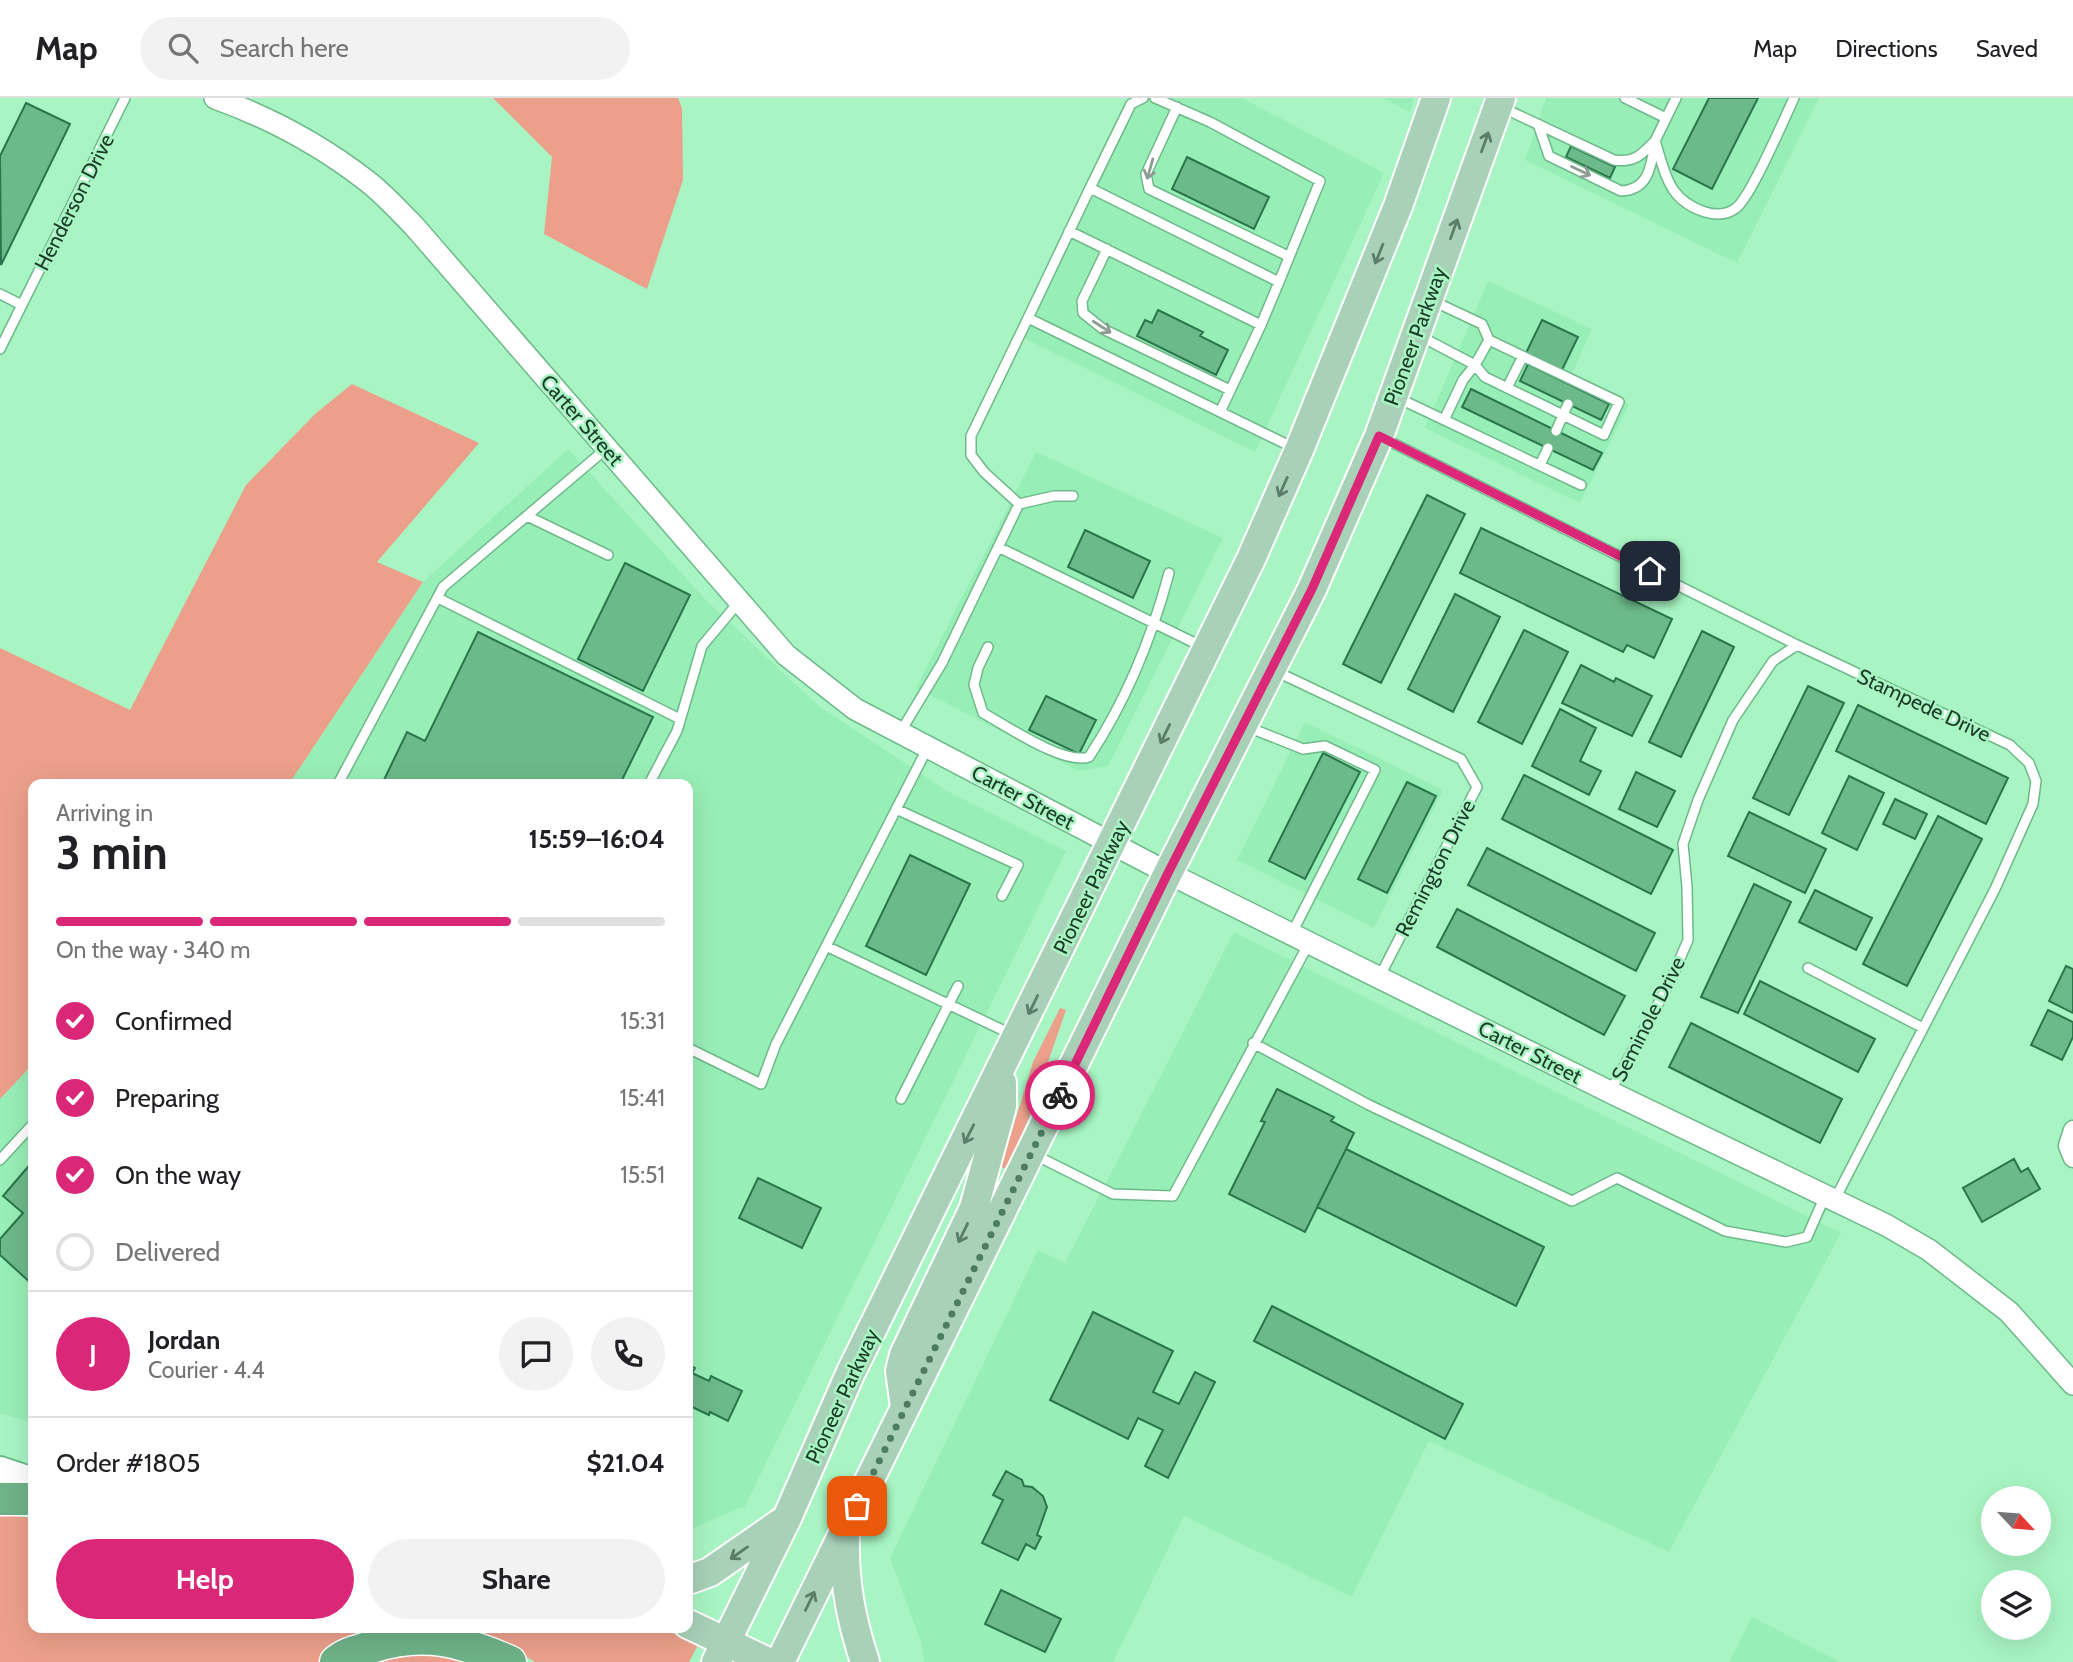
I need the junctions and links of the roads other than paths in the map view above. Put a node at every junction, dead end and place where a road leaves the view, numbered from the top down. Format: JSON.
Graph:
{"nodes":[{"id":1,"x":125,"y":98,"type":"edge"},
{"id":2,"x":215,"y":98,"type":"edge"},
{"id":3,"x":1143,"y":98,"type":"edge"},
{"id":4,"x":1155,"y":98,"type":"edge"},
{"id":5,"x":1435,"y":98,"type":"edge"},
{"id":6,"x":1625,"y":98,"type":"edge"},
{"id":7,"x":1676,"y":98,"type":"edge"},
{"id":8,"x":1794,"y":98,"type":"edge"},
{"id":9,"x":1500,"y":102,"type":"edge"},
{"id":10,"x":1177,"y":107,"type":"junction"},
{"id":11,"x":1667,"y":118,"type":"junction"},
{"id":12,"x":1538,"y":124,"type":"junction"},
{"id":13,"x":1655,"y":141,"type":"junction"},
{"id":14,"x":1090,"y":188,"type":"junction"},
{"id":15,"x":1069,"y":231,"type":"junction"},
{"id":16,"x":1107,"y":249,"type":"junction"},
{"id":17,"x":1288,"y":256,"type":"junction"},
{"id":18,"x":1279,"y":282,"type":"junction"},
{"id":19,"x":0,"y":294,"type":"edge"},
{"id":20,"x":1429,"y":299,"type":"junction"},
{"id":21,"x":22,"y":305,"type":"junction"},
{"id":22,"x":1028,"y":318,"type":"junction"},
{"id":23,"x":1261,"y":325,"type":"junction"},
{"id":24,"x":1416,"y":334,"type":"junction"},
{"id":25,"x":1489,"y":340,"type":"junction"},
{"id":26,"x":0,"y":349,"type":"edge"},
{"id":27,"x":1523,"y":356,"type":"junction"},
{"id":28,"x":1475,"y":365,"type":"junction"},
{"id":29,"x":1507,"y":388,"type":"junction"},
{"id":30,"x":1230,"y":390,"type":"junction"},
{"id":31,"x":1393,"y":396,"type":"junction"},
{"id":32,"x":1568,"y":404,"type":"dead end"},
{"id":33,"x":1221,"y":410,"type":"junction"},
{"id":34,"x":1563,"y":415,"type":"junction"},
{"id":35,"x":1444,"y":420,"type":"junction"},
{"id":36,"x":1556,"y":430,"type":"dead end"},
{"id":37,"x":1379,"y":436,"type":"junction"},
{"id":38,"x":607,"y":448,"type":"junction"},
{"id":39,"x":1548,"y":448,"type":"dead end"},
{"id":40,"x":1299,"y":450,"type":"junction"},
{"id":41,"x":1540,"y":465,"type":"junction"},
{"id":42,"x":1581,"y":485,"type":"dead end"},
{"id":43,"x":1073,"y":496,"type":"dead end"},
{"id":44,"x":1019,"y":504,"type":"junction"},
{"id":45,"x":527,"y":516,"type":"junction"},
{"id":46,"x":998,"y":547,"type":"junction"},
{"id":47,"x":607,"y":555,"type":"dead end"},
{"id":48,"x":1169,"y":573,"type":"dead end"},
{"id":49,"x":438,"y":598,"type":"junction"},
{"id":50,"x":740,"y":601,"type":"junction"},
{"id":51,"x":1155,"y":624,"type":"junction"},
{"id":52,"x":1797,"y":645,"type":"junction"},
{"id":53,"x":988,"y":647,"type":"dead end"},
{"id":54,"x":1207,"y":649,"type":"junction"},
{"id":55,"x":1272,"y":669,"type":"junction"},
{"id":56,"x":680,"y":719,"type":"junction"},
{"id":57,"x":1243,"y":725,"type":"junction"},
{"id":58,"x":900,"y":733,"type":"junction"},
{"id":59,"x":928,"y":747,"type":"junction"},
{"id":60,"x":341,"y":779,"type":"edge"},
{"id":61,"x":652,"y":779,"type":"edge"},
{"id":62,"x":896,"y":809,"type":"junction"},
{"id":63,"x":1112,"y":843,"type":"junction"},
{"id":64,"x":1168,"y":873,"type":"junction"},
{"id":65,"x":1002,"y":896,"type":"dead end"},
{"id":66,"x":1301,"y":937,"type":"junction"},
{"id":67,"x":826,"y":946,"type":"junction"},
{"id":68,"x":1808,"y":968,"type":"dead end"},
{"id":69,"x":1380,"y":976,"type":"junction"},
{"id":70,"x":958,"y":986,"type":"dead end"},
{"id":71,"x":948,"y":1004,"type":"junction"},
{"id":72,"x":1923,"y":1028,"type":"junction"},
{"id":73,"x":1017,"y":1037,"type":"junction"},
{"id":74,"x":1253,"y":1043,"type":"junction"},
{"id":75,"x":693,"y":1050,"type":"edge"},
{"id":76,"x":1000,"y":1073,"type":"junction"},
{"id":77,"x":1610,"y":1092,"type":"junction"},
{"id":78,"x":901,"y":1099,"type":"dead end"},
{"id":79,"x":28,"y":1129,"type":"edge"},
{"id":80,"x":2073,"y":1129,"type":"edge"},
{"id":81,"x":1031,"y":1153,"type":"junction"},
{"id":82,"x":2073,"y":1158,"type":"edge"},
{"id":83,"x":0,"y":1160,"type":"edge"},
{"id":84,"x":1829,"y":1199,"type":"junction"},
{"id":85,"x":2073,"y":1384,"type":"edge"},
{"id":86,"x":905,"y":1407,"type":"junction"},
{"id":87,"x":0,"y":1469,"type":"edge"},
{"id":88,"x":28,"y":1478,"type":"edge"},
{"id":89,"x":0,"y":1499,"type":"edge"},
{"id":90,"x":28,"y":1499,"type":"edge"},
{"id":91,"x":787,"y":1518,"type":"junction"},
{"id":92,"x":845,"y":1531,"type":"junction"},
{"id":93,"x":693,"y":1578,"type":"edge"},
{"id":94,"x":693,"y":1628,"type":"edge"},
{"id":95,"x":721,"y":1652,"type":"edge"},
{"id":96,"x":336,"y":1662,"type":"edge"},
{"id":97,"x":510,"y":1662,"type":"edge"},
{"id":98,"x":768,"y":1662,"type":"edge"},
{"id":99,"x":780,"y":1662,"type":"edge"},
{"id":100,"x":865,"y":1662,"type":"edge"}],
"edges":[{"from":1,"to":21,"type":"lane","name":"Henderson Drive"},
{"from":2,"to":38,"type":"street","name":"Carter Street"},
{"from":3,"to":14,"type":"lane"},
{"from":4,"to":10,"type":"lane"},
{"from":5,"to":40,"type":"main road","name":"Pioneer Parkway","one_way":true},
{"from":6,"to":11,"type":"lane"},
{"from":7,"to":11,"type":"lane"},
{"from":8,"to":13,"type":"lane"},
{"from":9,"to":12,"type":"lane"},
{"from":20,"to":9,"type":"main road","name":"Pioneer Parkway","one_way":true},
{"from":10,"to":17,"type":"lane"},
{"from":10,"to":17,"type":"lane","one_way":true},
{"from":11,"to":13,"type":"lane"},
{"from":12,"to":13,"type":"lane"},
{"from":12,"to":13,"type":"lane","one_way":true},
{"from":14,"to":15,"type":"lane"},
{"from":14,"to":18,"type":"lane"},
{"from":15,"to":16,"type":"lane"},
{"from":15,"to":22,"type":"lane"},
{"from":16,"to":23,"type":"lane"},
{"from":16,"to":30,"type":"lane","one_way":true},
{"from":17,"to":18,"type":"lane"},
{"from":18,"to":23,"type":"lane"},
{"from":19,"to":21,"type":"lane"},
{"from":20,"to":24,"type":"main road","name":"Pioneer Parkway"},
{"from":20,"to":25,"type":"lane"},
{"from":21,"to":26,"type":"lane","name":"Henderson Drive"},
{"from":22,"to":33,"type":"lane"},
{"from":22,"to":44,"type":"lane"},
{"from":23,"to":30,"type":"lane"},
{"from":24,"to":28,"type":"lane"},
{"from":24,"to":31,"type":"main road","name":"Pioneer Parkway"},
{"from":25,"to":27,"type":"lane"},
{"from":25,"to":28,"type":"lane"},
{"from":27,"to":29,"type":"lane"},
{"from":27,"to":34,"type":"lane"},
{"from":28,"to":29,"type":"lane"},
{"from":28,"to":35,"type":"lane"},
{"from":29,"to":34,"type":"lane"},
{"from":30,"to":33,"type":"lane"},
{"from":31,"to":35,"type":"lane"},
{"from":31,"to":37,"type":"main road","name":"Pioneer Parkway"},
{"from":32,"to":34,"type":"lane"},
{"from":33,"to":40,"type":"lane"},
{"from":34,"to":36,"type":"lane"},
{"from":35,"to":41,"type":"lane"},
{"from":37,"to":52,"type":"lane","name":"Stampede Drive"},
{"from":37,"to":55,"type":"main road","name":"Pioneer Parkway"},
{"from":38,"to":45,"type":"lane"},
{"from":38,"to":50,"type":"street","name":"Carter Street"},
{"from":39,"to":41,"type":"lane"},
{"from":40,"to":54,"type":"main road","name":"Pioneer Parkway","one_way":true},
{"from":41,"to":42,"type":"lane"},
{"from":43,"to":44,"type":"lane"},
{"from":44,"to":46,"type":"lane"},
{"from":45,"to":47,"type":"lane"},
{"from":45,"to":49,"type":"lane"},
{"from":46,"to":51,"type":"lane"},
{"from":46,"to":58,"type":"lane"},
{"from":48,"to":51,"type":"lane"},
{"from":49,"to":56,"type":"lane"},
{"from":49,"to":60,"type":"lane"},
{"from":50,"to":56,"type":"lane"},
{"from":50,"to":58,"type":"street","name":"Carter Street"},
{"from":51,"to":53,"type":"lane"},
{"from":51,"to":54,"type":"lane"},
{"from":52,"to":72,"type":"lane","name":"Stampede Drive"},
{"from":52,"to":77,"type":"lane","name":"Seminole Drive"},
{"from":54,"to":63,"type":"main road","name":"Pioneer Parkway","one_way":true},
{"from":55,"to":57,"type":"main road","name":"Pioneer Parkway"},
{"from":55,"to":69,"type":"lane","name":"Remington Drive"},
{"from":56,"to":61,"type":"lane"},
{"from":57,"to":64,"type":"main road","name":"Pioneer Parkway"},
{"from":57,"to":66,"type":"lane"},
{"from":58,"to":59,"type":"street","name":"Carter Street"},
{"from":59,"to":62,"type":"lane"},
{"from":59,"to":63,"type":"street","name":"Carter Street"},
{"from":62,"to":65,"type":"lane"},
{"from":62,"to":67,"type":"lane"},
{"from":63,"to":64,"type":"street","name":"Carter Street"},
{"from":63,"to":73,"type":"main road","name":"Pioneer Parkway","one_way":true},
{"from":64,"to":66,"type":"street","name":"Carter Street"},
{"from":64,"to":81,"type":"main road","name":"Pioneer Parkway"},
{"from":66,"to":69,"type":"street","name":"Carter Street"},
{"from":66,"to":74,"type":"lane"},
{"from":67,"to":71,"type":"lane"},
{"from":67,"to":75,"type":"lane"},
{"from":68,"to":72,"type":"lane"},
{"from":69,"to":77,"type":"street","name":"Carter Street"},
{"from":70,"to":71,"type":"lane"},
{"from":71,"to":73,"type":"lane"},
{"from":71,"to":78,"type":"lane"},
{"from":72,"to":84,"type":"lane","name":"Stampede Drive"},
{"from":73,"to":76,"type":"main road","name":"Pioneer Parkway"},
{"from":74,"to":81,"type":"lane"},
{"from":74,"to":84,"type":"lane","name":"Stampede Drive"},
{"from":76,"to":86,"type":"main road","one_way":true},
{"from":76,"to":91,"type":"main road","name":"Pioneer Parkway","one_way":true},
{"from":77,"to":84,"type":"street","name":"Carter Street"},
{"from":79,"to":83,"type":"lane"},
{"from":80,"to":82,"type":"street"},
{"from":81,"to":86,"type":"main road","name":"Pioneer Parkway"},
{"from":84,"to":85,"type":"street","name":"Carter Street"},
{"from":86,"to":92,"type":"main road","name":"Pioneer Parkway"},
{"from":87,"to":88,"type":"main road"},
{"from":89,"to":90,"type":"highway"},
{"from":91,"to":93,"type":"main road","one_way":true},
{"from":91,"to":95,"type":"main road","name":"Pioneer Parkway"},
{"from":99,"to":92,"type":"main road","name":"Pioneer Parkway","one_way":true},
{"from":92,"to":100,"type":"main road"},
{"from":94,"to":95,"type":"main road"},
{"from":95,"to":98,"type":"main road"},
{"from":96,"to":97,"type":"highway"}]}
